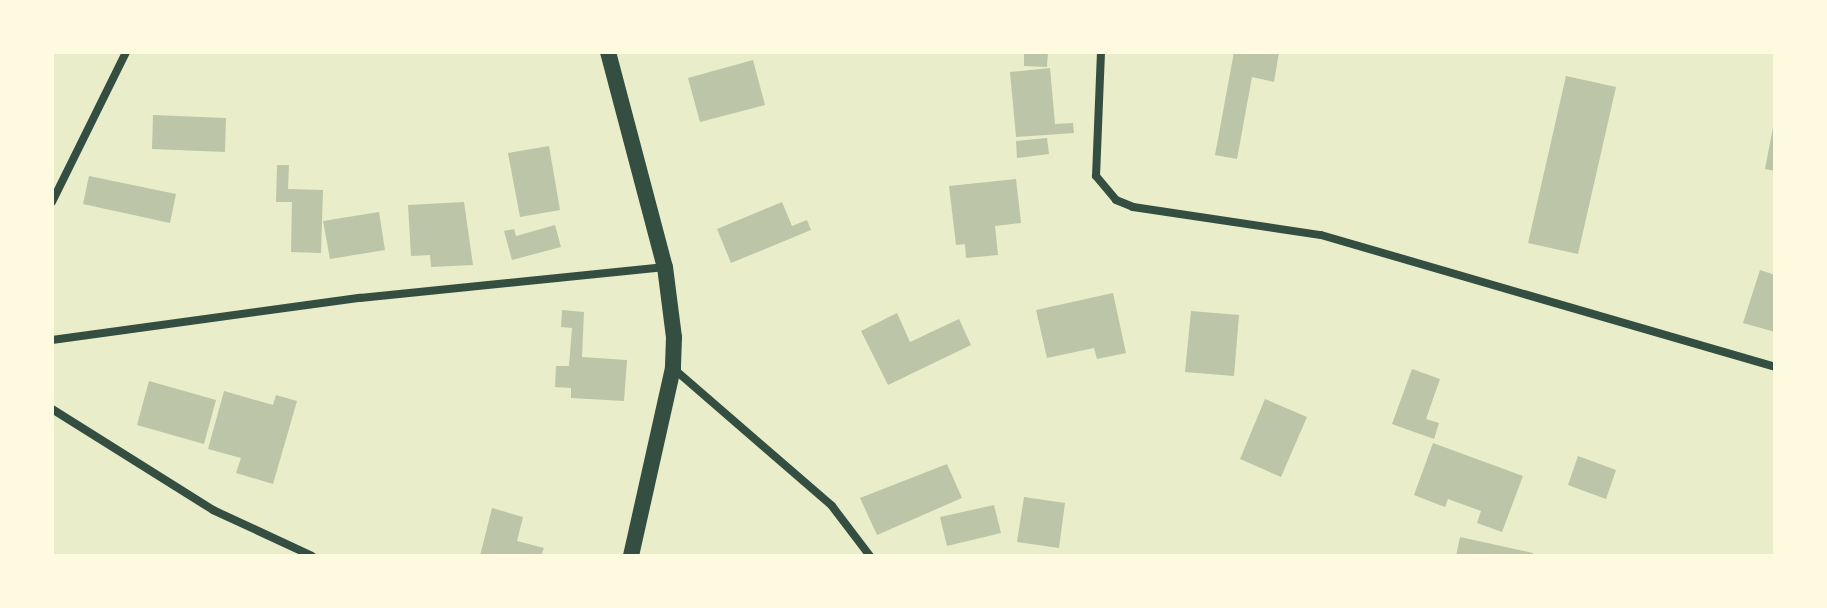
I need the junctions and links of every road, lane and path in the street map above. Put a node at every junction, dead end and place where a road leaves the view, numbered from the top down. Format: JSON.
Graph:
{"nodes":[{"id":1,"x":126,"y":52,"type":"edge"},
{"id":2,"x":608,"y":52,"type":"edge"},
{"id":3,"x":1101,"y":52,"type":"edge"},
{"id":4,"x":52,"y":202,"type":"edge"},
{"id":5,"x":665,"y":267,"type":"junction"},
{"id":6,"x":52,"y":340,"type":"edge"},
{"id":7,"x":1775,"y":367,"type":"edge"},
{"id":8,"x":673,"y":368,"type":"junction"},
{"id":9,"x":52,"y":409,"type":"edge"},
{"id":10,"x":312,"y":556,"type":"edge"},
{"id":11,"x":631,"y":556,"type":"edge"},
{"id":12,"x":870,"y":556,"type":"edge"}],
"edges":[{"from":1,"to":4,"type":"street"},
{"from":2,"to":5,"type":"main road"},
{"from":3,"to":7,"type":"street"},
{"from":5,"to":6,"type":"street"},
{"from":5,"to":8,"type":"main road"},
{"from":8,"to":11,"type":"main road"},
{"from":8,"to":12,"type":"street"},
{"from":9,"to":10,"type":"street"}]}
